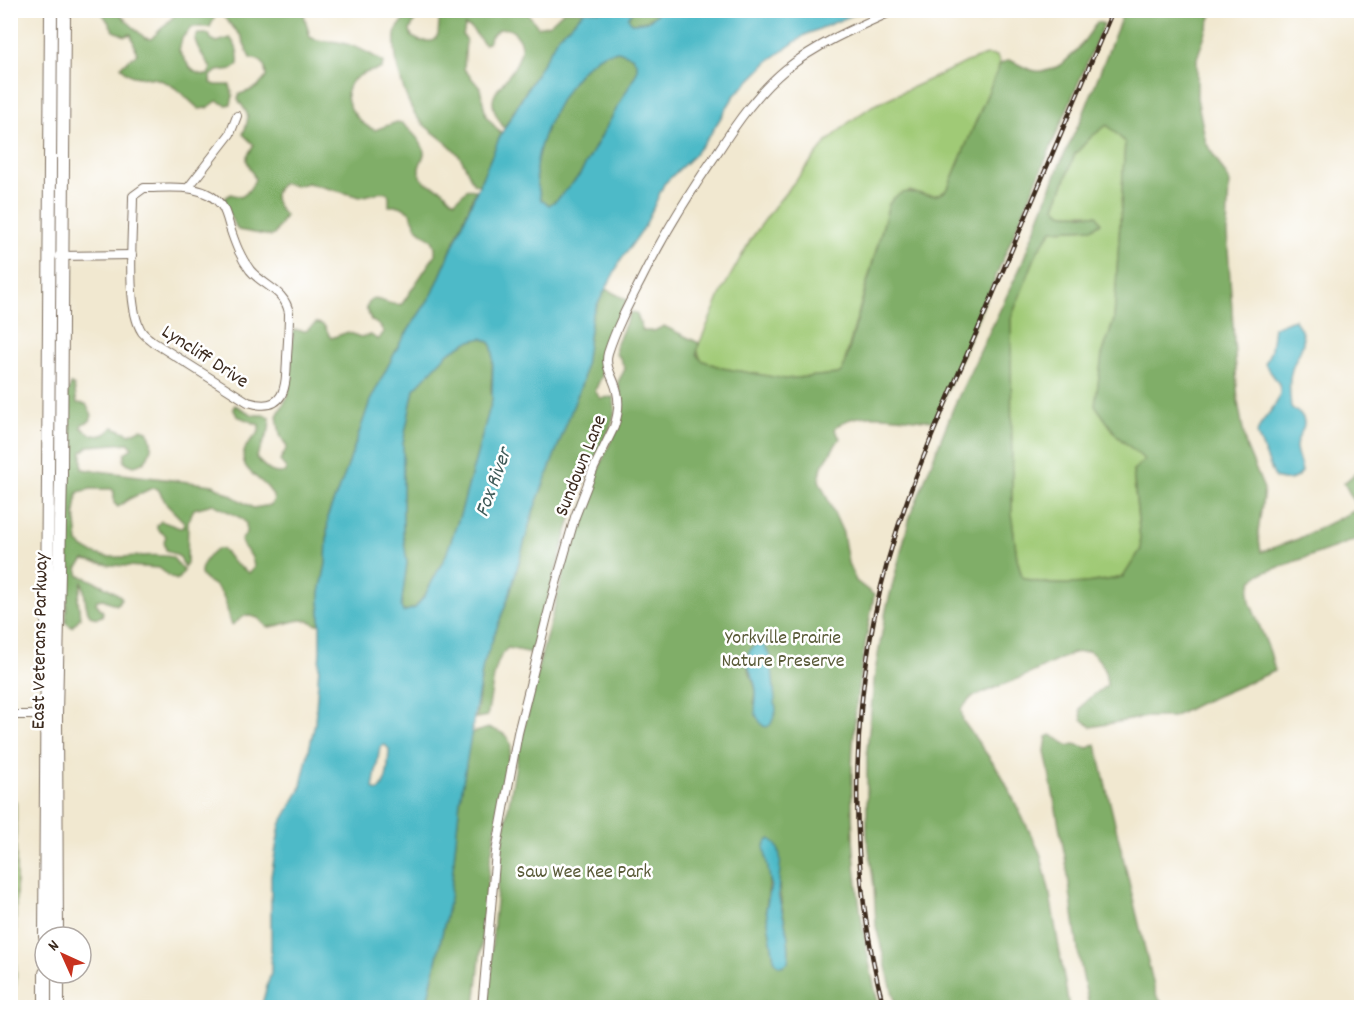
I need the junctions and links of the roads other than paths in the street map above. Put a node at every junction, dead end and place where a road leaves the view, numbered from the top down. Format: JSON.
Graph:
{"nodes":[{"id":1,"x":51,"y":10,"type":"edge"},
{"id":2,"x":64,"y":10,"type":"edge"},
{"id":3,"x":894,"y":10,"type":"edge"},
{"id":4,"x":237,"y":116,"type":"dead end"},
{"id":5,"x":188,"y":188,"type":"junction"},
{"id":6,"x":132,"y":255,"type":"junction"},
{"id":7,"x":56,"y":256,"type":"junction"},
{"id":8,"x":10,"y":715,"type":"edge"},
{"id":9,"x":51,"y":715,"type":"junction"},
{"id":10,"x":45,"y":925,"type":"edge"},
{"id":11,"x":57,"y":925,"type":"edge"},
{"id":12,"x":45,"y":985,"type":"edge"},
{"id":13,"x":58,"y":985,"type":"edge"},
{"id":14,"x":45,"y":1008,"type":"edge"},
{"id":15,"x":58,"y":1008,"type":"edge"},
{"id":16,"x":482,"y":1008,"type":"edge"}],
"edges":[{"from":1,"to":7,"type":"main road"},
{"from":2,"to":7,"type":"main road"},
{"from":3,"to":16,"type":"street","name":"Sundown Lane"},
{"from":4,"to":5,"type":"street"},
{"from":5,"to":6,"type":"street","name":"Lyncliff Drive"},
{"from":5,"to":6,"type":"street","name":"Lyncliff Drive"},
{"from":6,"to":7,"type":"street"},
{"from":7,"to":9,"type":"main road","name":"East Veterans Parkway"},
{"from":7,"to":9,"type":"main road","name":"East Veterans Parkway"},
{"from":8,"to":9,"type":"street"},
{"from":9,"to":10,"type":"main road","name":"East Veterans Parkway"},
{"from":9,"to":11,"type":"main road","name":"East Veterans Parkway"},
{"from":12,"to":14,"type":"main road"},
{"from":13,"to":15,"type":"main road"}]}
